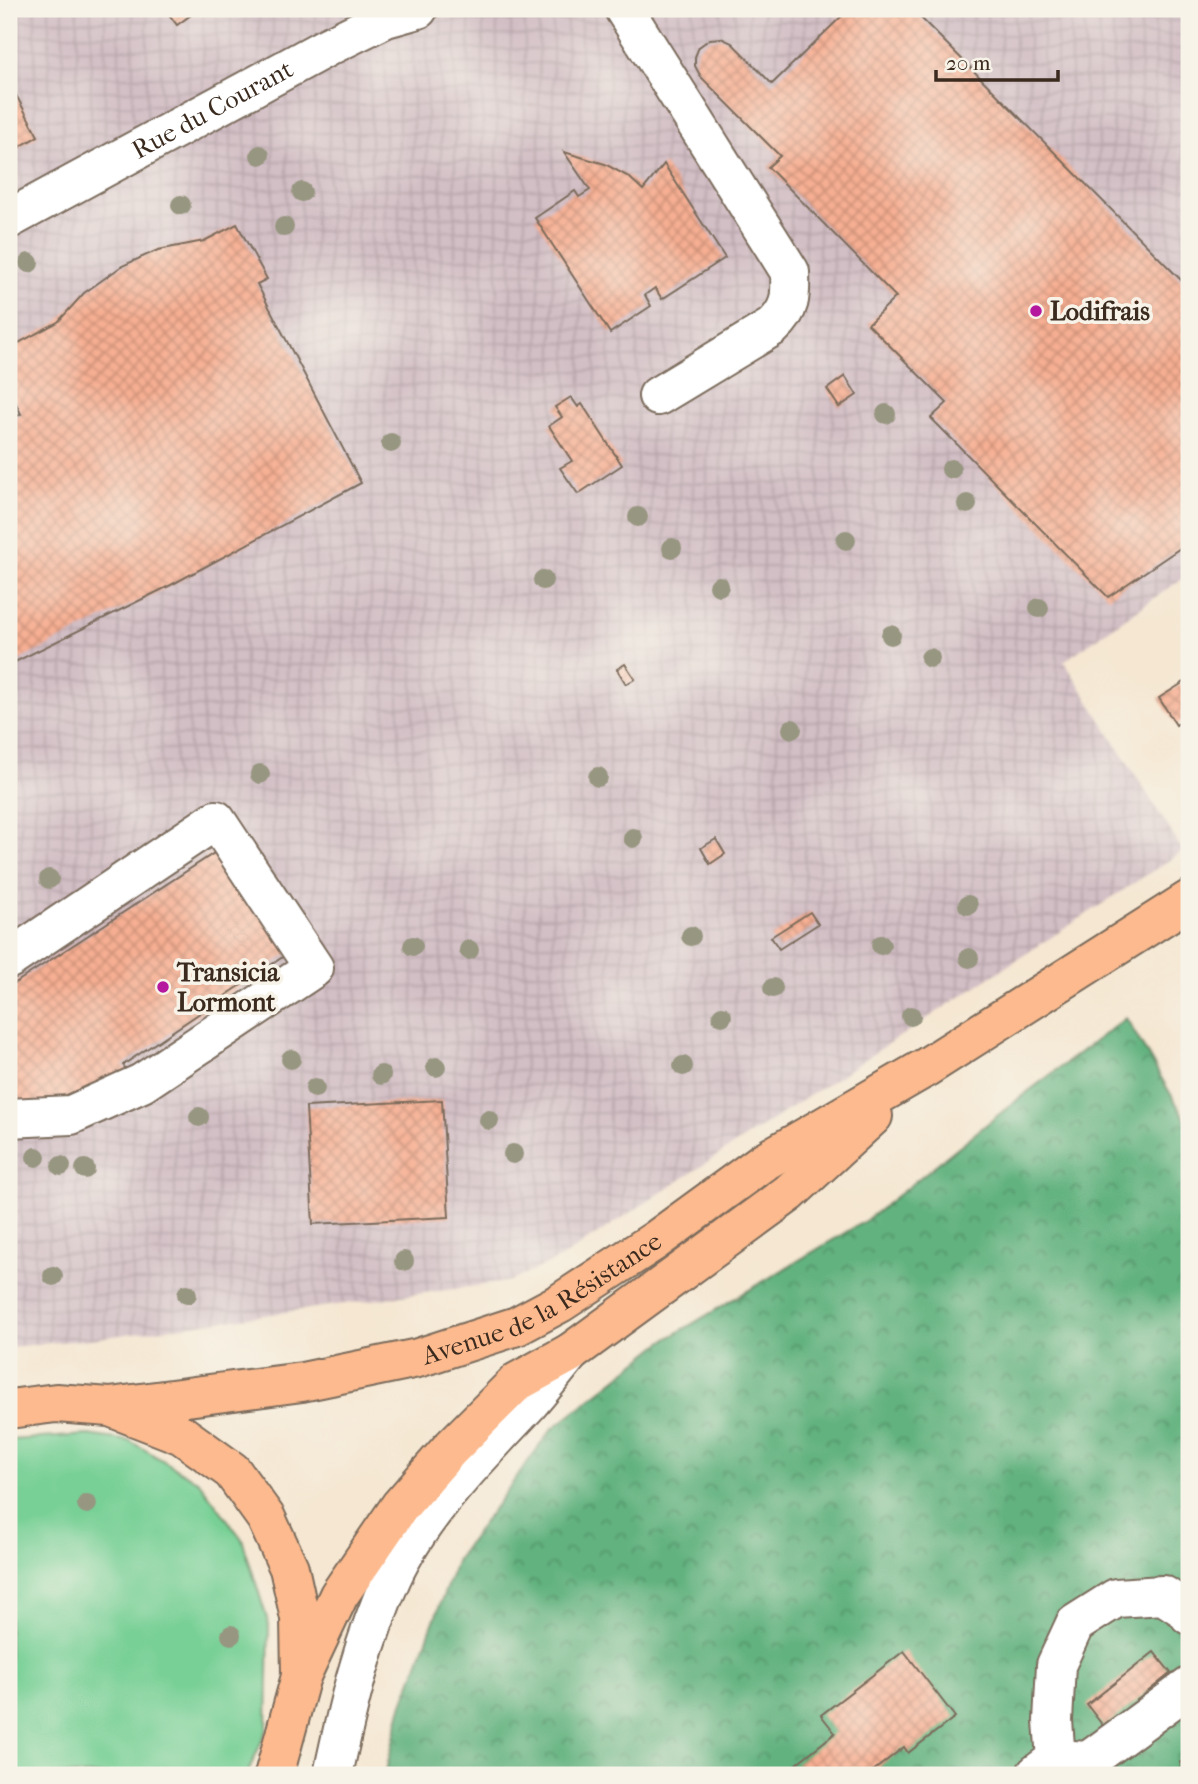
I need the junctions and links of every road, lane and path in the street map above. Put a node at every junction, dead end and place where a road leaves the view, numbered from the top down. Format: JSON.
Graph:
{"nodes":[{"id":1,"x":418,"y":9,"type":"edge"},
{"id":2,"x":624,"y":9,"type":"edge"},
{"id":3,"x":9,"y":219,"type":"edge"},
{"id":4,"x":657,"y":396,"type":"dead end"},
{"id":5,"x":1189,"y":900,"type":"edge"},
{"id":6,"x":9,"y":959,"type":"edge"},
{"id":7,"x":925,"y":1068,"type":"junction"},
{"id":8,"x":9,"y":1118,"type":"edge"},
{"id":9,"x":570,"y":1353,"type":"junction"},
{"id":10,"x":110,"y":1407,"type":"junction"},
{"id":11,"x":9,"y":1409,"type":"edge"},
{"id":12,"x":1189,"y":1615,"type":"edge"},
{"id":13,"x":301,"y":1676,"type":"junction"},
{"id":14,"x":1189,"y":1688,"type":"edge"},
{"id":15,"x":1045,"y":1767,"type":"edge"},
{"id":16,"x":274,"y":1775,"type":"edge"},
{"id":17,"x":333,"y":1775,"type":"edge"}],
"edges":[{"from":1,"to":3,"type":"street","name":"Rue du Courant"},
{"from":2,"to":4,"type":"street"},
{"from":5,"to":7,"type":"main road","name":"Avenue de la Résistance"},
{"from":6,"to":8,"type":"street"},
{"from":7,"to":9,"type":"main road","name":"Avenue de la Résistance"},
{"from":7,"to":10,"type":"main road","name":"Avenue de la Résistance"},
{"from":9,"to":13,"type":"main road","name":"Avenue de la Résistance"},
{"from":9,"to":17,"type":"street","name":"Avenue de la Résistance"},
{"from":10,"to":11,"type":"main road"},
{"from":10,"to":13,"type":"main road"},
{"from":12,"to":15,"type":"street"},
{"from":13,"to":16,"type":"main road"},
{"from":14,"to":15,"type":"street"}]}
